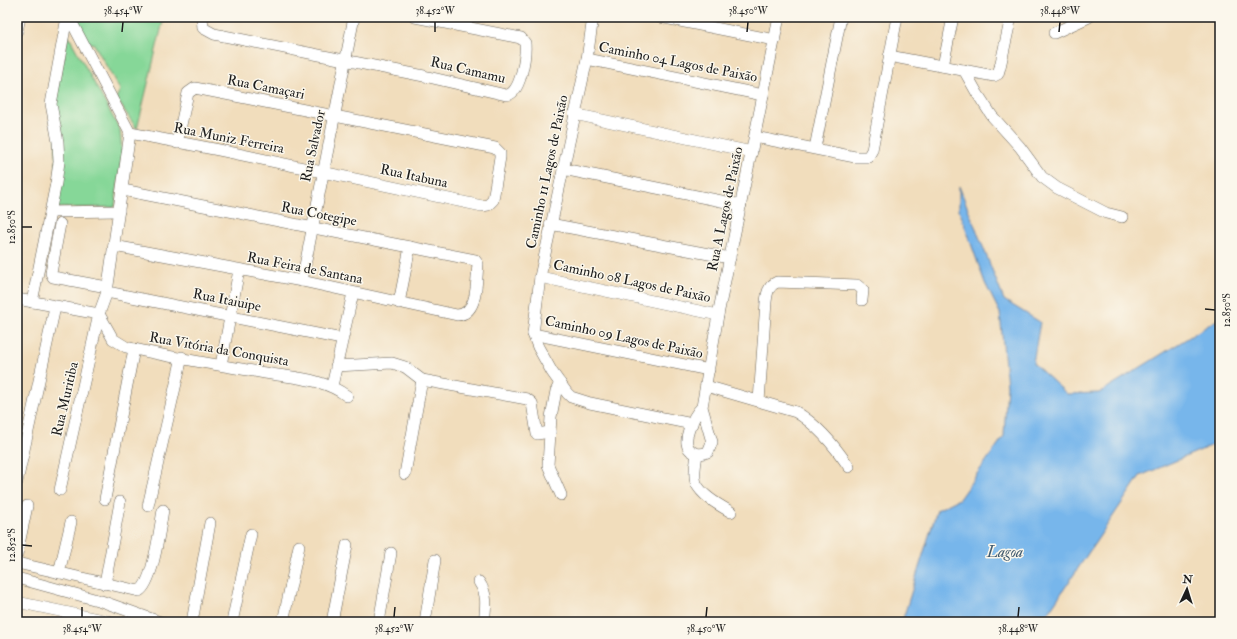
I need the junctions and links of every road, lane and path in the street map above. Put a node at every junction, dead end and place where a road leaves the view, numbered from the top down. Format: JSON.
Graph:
{"nodes":[{"id":1,"x":20,"y":17,"type":"edge"},
{"id":2,"x":68,"y":17,"type":"edge"},
{"id":3,"x":202,"y":17,"type":"edge"},
{"id":4,"x":354,"y":17,"type":"edge"},
{"id":5,"x":415,"y":17,"type":"edge"},
{"id":6,"x":593,"y":17,"type":"edge"},
{"id":7,"x":660,"y":17,"type":"edge"},
{"id":8,"x":779,"y":17,"type":"edge"},
{"id":9,"x":841,"y":17,"type":"edge"},
{"id":10,"x":897,"y":17,"type":"edge"},
{"id":11,"x":953,"y":17,"type":"edge"},
{"id":12,"x":1011,"y":17,"type":"edge"},
{"id":13,"x":1089,"y":17,"type":"edge"},
{"id":14,"x":17,"y":31,"type":"edge"},
{"id":15,"x":1054,"y":33,"type":"dead end"},
{"id":16,"x":775,"y":40,"type":"junction"},
{"id":17,"x":889,"y":56,"type":"junction"},
{"id":18,"x":587,"y":59,"type":"junction"},
{"id":19,"x":346,"y":60,"type":"junction"},
{"id":20,"x":943,"y":66,"type":"junction"},
{"id":21,"x":964,"y":70,"type":"junction"},
{"id":22,"x":763,"y":95,"type":"junction"},
{"id":23,"x":574,"y":114,"type":"junction"},
{"id":24,"x":335,"y":115,"type":"junction"},
{"id":25,"x":130,"y":133,"type":"junction"},
{"id":26,"x":755,"y":137,"type":"junction"},
{"id":27,"x":177,"y":143,"type":"junction"},
{"id":28,"x":815,"y":148,"type":"junction"},
{"id":29,"x":752,"y":152,"type":"junction"},
{"id":30,"x":563,"y":169,"type":"junction"},
{"id":31,"x":323,"y":172,"type":"junction"},
{"id":32,"x":123,"y":190,"type":"junction"},
{"id":33,"x":494,"y":197,"type":"joint"},
{"id":34,"x":741,"y":205,"type":"junction"},
{"id":35,"x":119,"y":211,"type":"junction"},
{"id":36,"x":50,"y":212,"type":"junction"},
{"id":37,"x":1122,"y":217,"type":"dead end"},
{"id":38,"x":60,"y":224,"type":"dead end"},
{"id":39,"x":550,"y":224,"type":"junction"},
{"id":40,"x":313,"y":228,"type":"junction"},
{"id":41,"x":114,"y":246,"type":"junction"},
{"id":42,"x":410,"y":247,"type":"junction"},
{"id":43,"x":730,"y":258,"type":"junction"},
{"id":44,"x":239,"y":270,"type":"junction"},
{"id":45,"x":540,"y":277,"type":"junction"},
{"id":46,"x":302,"y":281,"type":"junction"},
{"id":47,"x":107,"y":289,"type":"junction"},
{"id":48,"x":353,"y":293,"type":"junction"},
{"id":49,"x":475,"y":293,"type":"joint"},
{"id":50,"x":17,"y":299,"type":"edge"},
{"id":51,"x":862,"y":300,"type":"dead end"},
{"id":52,"x":32,"y":302,"type":"junction"},
{"id":53,"x":399,"y":303,"type":"junction"},
{"id":54,"x":55,"y":307,"type":"junction"},
{"id":55,"x":99,"y":314,"type":"junction"},
{"id":56,"x":718,"y":315,"type":"junction"},
{"id":57,"x":230,"y":316,"type":"junction"},
{"id":58,"x":533,"y":334,"type":"junction"},
{"id":59,"x":342,"y":339,"type":"junction"},
{"id":60,"x":134,"y":349,"type":"junction"},
{"id":61,"x":182,"y":357,"type":"junction"},
{"id":62,"x":221,"y":365,"type":"junction"},
{"id":63,"x":336,"y":366,"type":"junction"},
{"id":64,"x":709,"y":370,"type":"junction"},
{"id":65,"x":422,"y":380,"type":"junction"},
{"id":66,"x":560,"y":383,"type":"junction"},
{"id":67,"x":332,"y":386,"type":"junction"},
{"id":68,"x":706,"y":386,"type":"junction"},
{"id":69,"x":347,"y":396,"type":"dead end"},
{"id":70,"x":759,"y":401,"type":"junction"},
{"id":71,"x":702,"y":407,"type":"junction"},
{"id":72,"x":692,"y":424,"type":"junction"},
{"id":73,"x":550,"y":432,"type":"junction"},
{"id":74,"x":697,"y":454,"type":"junction"},
{"id":75,"x":849,"y":468,"type":"dead end"},
{"id":76,"x":405,"y":474,"type":"dead end"},
{"id":77,"x":17,"y":482,"type":"edge"},
{"id":78,"x":60,"y":490,"type":"dead end"},
{"id":79,"x":561,"y":495,"type":"dead end"},
{"id":80,"x":105,"y":499,"type":"dead end"},
{"id":81,"x":120,"y":502,"type":"dead end"},
{"id":82,"x":27,"y":506,"type":"dead end"},
{"id":83,"x":148,"y":506,"type":"dead end"},
{"id":84,"x":163,"y":510,"type":"dead end"},
{"id":85,"x":731,"y":512,"type":"dead end"},
{"id":86,"x":71,"y":522,"type":"dead end"},
{"id":87,"x":210,"y":523,"type":"dead end"},
{"id":88,"x":251,"y":534,"type":"dead end"},
{"id":89,"x":347,"y":544,"type":"dead end"},
{"id":90,"x":300,"y":546,"type":"dead end"},
{"id":91,"x":391,"y":553,"type":"dead end"},
{"id":92,"x":17,"y":554,"type":"edge"},
{"id":93,"x":435,"y":560,"type":"dead end"},
{"id":94,"x":17,"y":563,"type":"edge"},
{"id":95,"x":59,"y":573,"type":"junction"},
{"id":96,"x":17,"y":578,"type":"edge"},
{"id":97,"x":479,"y":582,"type":"dead end"},
{"id":98,"x":105,"y":584,"type":"junction"},
{"id":99,"x":17,"y":602,"type":"edge"},
{"id":100,"x":112,"y":622,"type":"edge"},
{"id":101,"x":160,"y":622,"type":"edge"},
{"id":102,"x":192,"y":622,"type":"edge"},
{"id":103,"x":232,"y":622,"type":"edge"},
{"id":104,"x":283,"y":622,"type":"edge"},
{"id":105,"x":332,"y":622,"type":"edge"},
{"id":106,"x":380,"y":622,"type":"edge"},
{"id":107,"x":425,"y":622,"type":"edge"},
{"id":108,"x":484,"y":622,"type":"edge"}],
"edges":[{"from":1,"to":14,"type":"street"},
{"from":2,"to":25,"type":"street"},
{"from":2,"to":36,"type":"street"},
{"from":3,"to":19,"type":"street"},
{"from":4,"to":19,"type":"street","name":"Rua Salvador"},
{"from":5,"to":19,"type":"street","name":"Rua Camamu"},
{"from":6,"to":18,"type":"street","name":"Caminho 11 Lagos de Paixão"},
{"from":7,"to":16,"type":"street"},
{"from":8,"to":16,"type":"street","name":"Rua A Lagos de Paixão"},
{"from":9,"to":28,"type":"street"},
{"from":10,"to":17,"type":"street"},
{"from":11,"to":20,"type":"street"},
{"from":12,"to":21,"type":"street"},
{"from":13,"to":15,"type":"street"},
{"from":16,"to":22,"type":"street","name":"Rua A Lagos de Paixão"},
{"from":17,"to":20,"type":"street"},
{"from":17,"to":28,"type":"street"},
{"from":18,"to":22,"type":"street","name":"Caminho 04 Lagos de Paixão"},
{"from":18,"to":23,"type":"street","name":"Caminho 11 Lagos de Paixão"},
{"from":19,"to":24,"type":"street","name":"Rua Salvador"},
{"from":20,"to":21,"type":"street"},
{"from":21,"to":37,"type":"street"},
{"from":22,"to":26,"type":"street","name":"Rua A Lagos de Paixão"},
{"from":23,"to":29,"type":"street"},
{"from":23,"to":30,"type":"street","name":"Caminho 11 Lagos de Paixão"},
{"from":24,"to":27,"type":"street","name":"Rua Camaçari"},
{"from":24,"to":31,"type":"street","name":"Rua Salvador"},
{"from":24,"to":33,"type":"street","name":"Rua Camaçari"},
{"from":25,"to":27,"type":"street","name":"Rua Muniz Ferreira"},
{"from":25,"to":32,"type":"street"},
{"from":26,"to":28,"type":"street"},
{"from":26,"to":29,"type":"street","name":"Rua A Lagos de Paixão"},
{"from":27,"to":31,"type":"street","name":"Rua Muniz Ferreira"},
{"from":29,"to":34,"type":"street","name":"Rua A Lagos de Paixão"},
{"from":30,"to":34,"type":"street"},
{"from":30,"to":39,"type":"street","name":"Caminho 11 Lagos de Paixão"},
{"from":31,"to":33,"type":"street","name":"Rua Itabuna"},
{"from":31,"to":40,"type":"street","name":"Rua Salvador"},
{"from":32,"to":35,"type":"street"},
{"from":32,"to":40,"type":"street","name":"Rua Cotegipe"},
{"from":34,"to":43,"type":"street","name":"Rua A Lagos de Paixão"},
{"from":35,"to":36,"type":"street"},
{"from":35,"to":41,"type":"street"},
{"from":36,"to":52,"type":"street"},
{"from":38,"to":47,"type":"street","name":"Rua Itaiuipe"},
{"from":39,"to":43,"type":"street"},
{"from":39,"to":45,"type":"street","name":"Caminho 11 Lagos de Paixão"},
{"from":40,"to":42,"type":"street","name":"Rua Cotegipe"},
{"from":40,"to":46,"type":"street","name":"Rua Salvador"},
{"from":41,"to":44,"type":"street","name":"Rua Feira de Santana"},
{"from":41,"to":47,"type":"street"},
{"from":42,"to":49,"type":"street","name":"Rua Cotegipe"},
{"from":42,"to":53,"type":"street"},
{"from":43,"to":56,"type":"street","name":"Rua A Lagos de Paixão"},
{"from":44,"to":46,"type":"street","name":"Rua Feira de Santana"},
{"from":44,"to":57,"type":"street"},
{"from":45,"to":56,"type":"street","name":"Caminho 08 Lagos de Paixão"},
{"from":45,"to":58,"type":"street","name":"Caminho 11 Lagos de Paixão"},
{"from":46,"to":48,"type":"street","name":"Rua Feira de Santana"},
{"from":47,"to":55,"type":"street"},
{"from":47,"to":57,"type":"street","name":"Rua Itaiuipe"},
{"from":48,"to":53,"type":"street","name":"Rua Feira de Santana"},
{"from":48,"to":59,"type":"street"},
{"from":49,"to":53,"type":"street","name":"Rua Feira de Santana"},
{"from":50,"to":52,"type":"street"},
{"from":51,"to":70,"type":"street"},
{"from":52,"to":54,"type":"street"},
{"from":54,"to":55,"type":"street"},
{"from":54,"to":77,"type":"street"},
{"from":55,"to":60,"type":"street","name":"Rua Vitória da Conquista"},
{"from":55,"to":78,"type":"street","name":"Rua Muritiba"},
{"from":56,"to":64,"type":"street","name":"Rua A Lagos de Paixão"},
{"from":57,"to":59,"type":"street","name":"Rua Itaiuipe"},
{"from":57,"to":62,"type":"street"},
{"from":58,"to":64,"type":"street","name":"Caminho 09 Lagos de Paixão"},
{"from":58,"to":66,"type":"street"},
{"from":59,"to":63,"type":"street"},
{"from":60,"to":61,"type":"street","name":"Rua Vitória da Conquista"},
{"from":60,"to":80,"type":"street"},
{"from":61,"to":62,"type":"street","name":"Rua Vitória da Conquista"},
{"from":61,"to":83,"type":"street"},
{"from":62,"to":67,"type":"street","name":"Rua Vitória da Conquista"},
{"from":63,"to":65,"type":"street"},
{"from":63,"to":67,"type":"street"},
{"from":64,"to":68,"type":"street","name":"Rua A Lagos de Paixão"},
{"from":65,"to":73,"type":"street"},
{"from":65,"to":76,"type":"street"},
{"from":66,"to":72,"type":"street"},
{"from":66,"to":73,"type":"street"},
{"from":67,"to":69,"type":"street","name":"Rua Vitória da Conquista"},
{"from":68,"to":70,"type":"street"},
{"from":68,"to":71,"type":"street","name":"Rua A Lagos de Paixão"},
{"from":70,"to":75,"type":"street"},
{"from":71,"to":72,"type":"street","name":"Rua A Lagos de Paixão"},
{"from":71,"to":74,"type":"street","name":"Rua A Lagos de Paixão"},
{"from":72,"to":74,"type":"street","name":"Rua A Lagos de Paixão"},
{"from":73,"to":79,"type":"street"},
{"from":74,"to":85,"type":"street"},
{"from":81,"to":98,"type":"street"},
{"from":82,"to":92,"type":"street"},
{"from":84,"to":98,"type":"street"},
{"from":86,"to":95,"type":"street"},
{"from":87,"to":102,"type":"street"},
{"from":88,"to":103,"type":"street"},
{"from":89,"to":105,"type":"street"},
{"from":90,"to":104,"type":"street"},
{"from":91,"to":106,"type":"street"},
{"from":93,"to":107,"type":"street"},
{"from":94,"to":95,"type":"street"},
{"from":95,"to":98,"type":"street"},
{"from":96,"to":101,"type":"street"},
{"from":97,"to":108,"type":"street"},
{"from":99,"to":100,"type":"street"}]}
